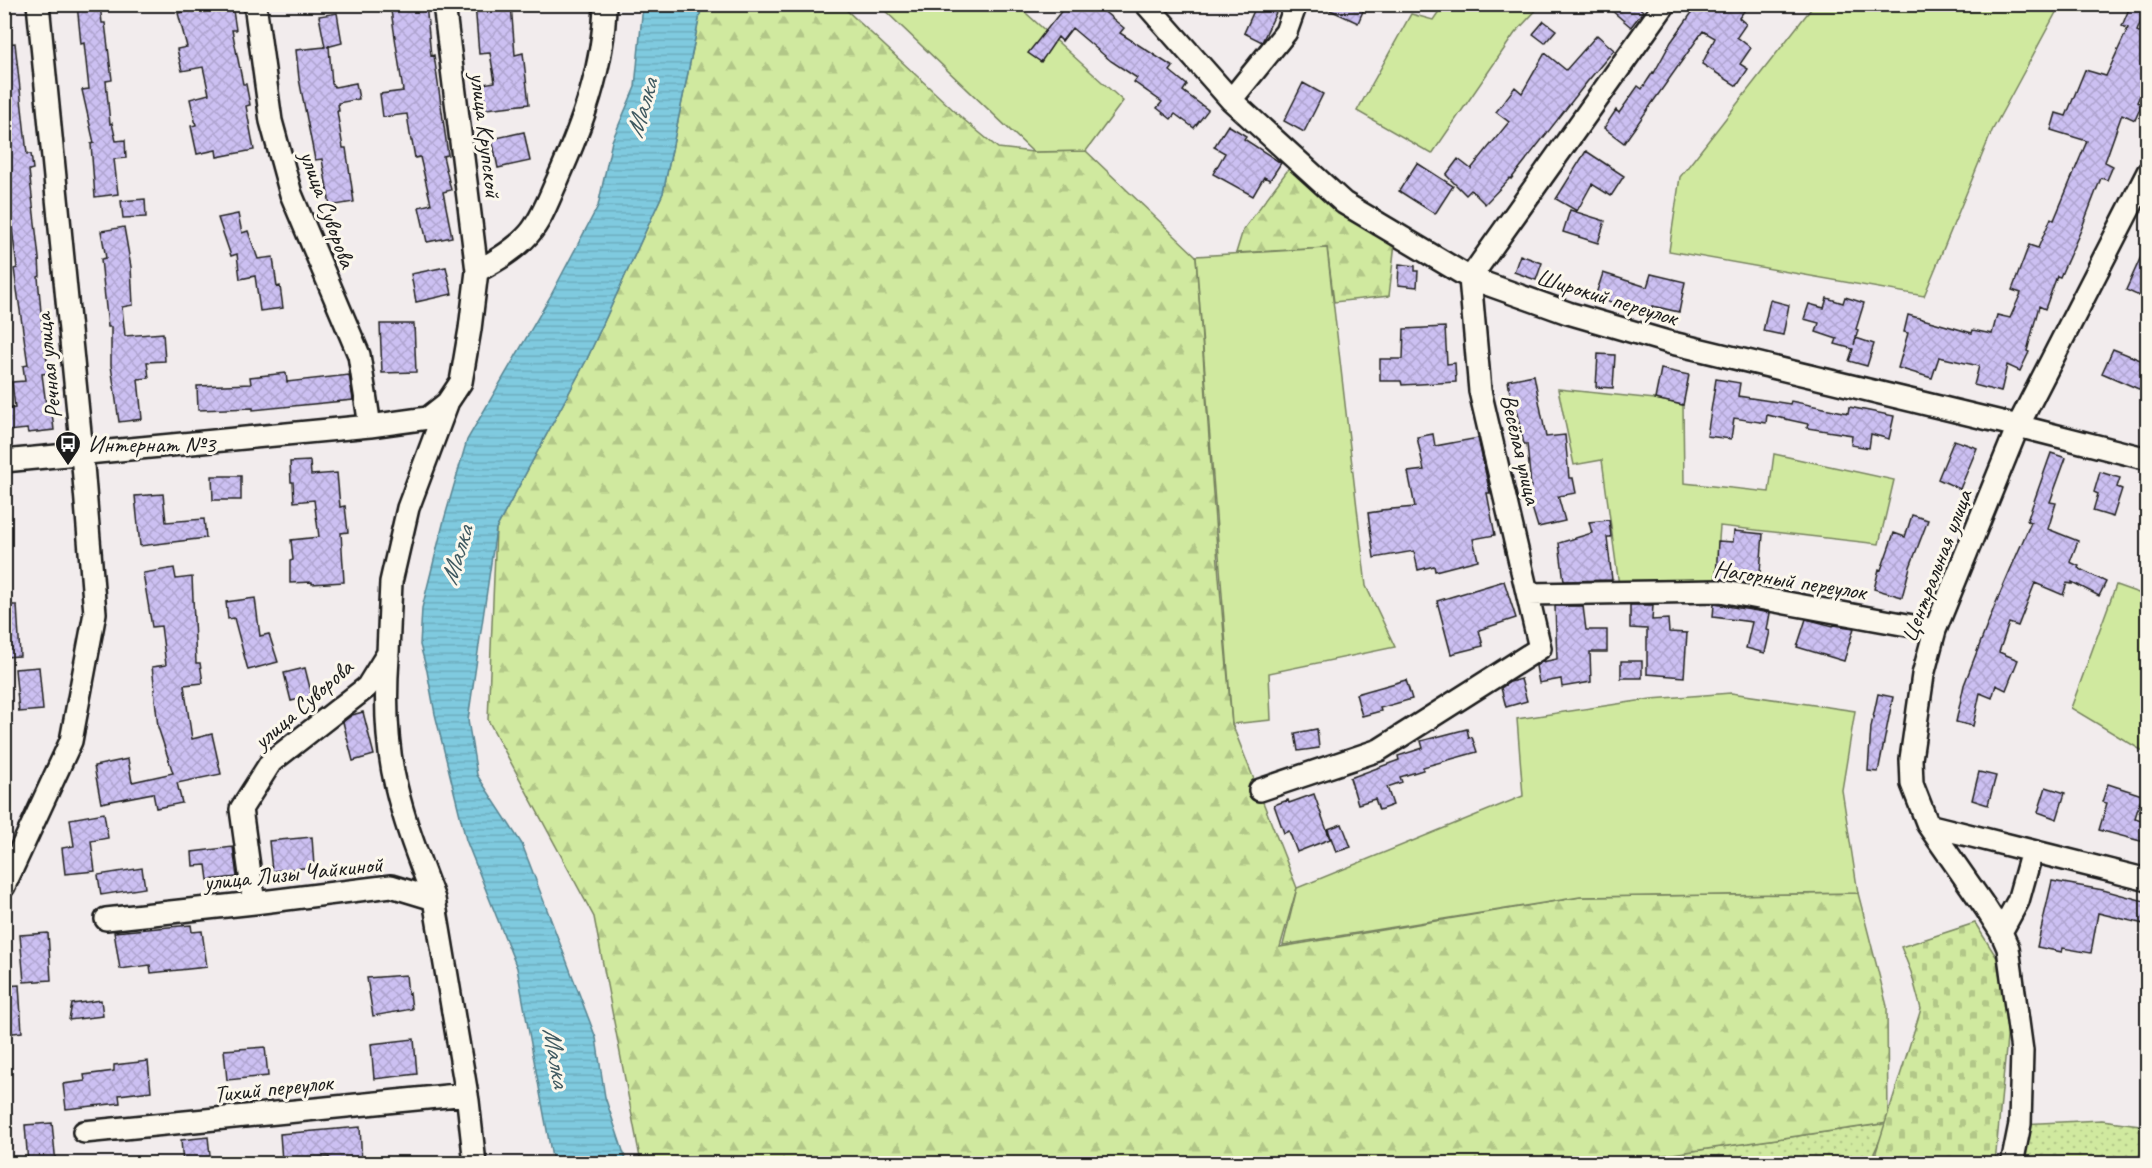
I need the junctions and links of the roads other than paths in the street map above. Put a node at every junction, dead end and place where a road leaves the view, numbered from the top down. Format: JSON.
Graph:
{"nodes":[{"id":1,"x":38,"y":4,"type":"edge"},
{"id":2,"x":255,"y":4,"type":"edge"},
{"id":3,"x":444,"y":4,"type":"edge"},
{"id":4,"x":605,"y":4,"type":"edge"},
{"id":5,"x":1146,"y":4,"type":"edge"},
{"id":6,"x":1296,"y":4,"type":"edge"},
{"id":7,"x":1665,"y":4,"type":"edge"},
{"id":8,"x":1231,"y":100,"type":"junction"},
{"id":9,"x":2148,"y":172,"type":"edge"},
{"id":10,"x":477,"y":271,"type":"junction"},
{"id":11,"x":1470,"y":278,"type":"junction"},
{"id":12,"x":447,"y":403,"type":"junction"},
{"id":13,"x":370,"y":426,"type":"junction"},
{"id":14,"x":2018,"y":426,"type":"junction"},
{"id":15,"x":82,"y":453,"type":"junction"},
{"id":16,"x":2148,"y":459,"type":"edge"},
{"id":17,"x":4,"y":461,"type":"edge"},
{"id":18,"x":1528,"y":594,"type":"junction"},
{"id":19,"x":1935,"y":630,"type":"junction"},
{"id":20,"x":388,"y":653,"type":"junction"},
{"id":21,"x":1260,"y":790,"type":"dead end"},
{"id":22,"x":1928,"y":825,"type":"junction"},
{"id":23,"x":2032,"y":851,"type":"junction"},
{"id":24,"x":2148,"y":880,"type":"edge"},
{"id":25,"x":4,"y":886,"type":"edge"},
{"id":26,"x":434,"y":900,"type":"junction"},
{"id":27,"x":254,"y":903,"type":"junction"},
{"id":28,"x":106,"y":919,"type":"dead end"},
{"id":29,"x":2001,"y":932,"type":"junction"},
{"id":30,"x":467,"y":1094,"type":"junction"},
{"id":31,"x":84,"y":1132,"type":"dead end"},
{"id":32,"x":475,"y":1164,"type":"edge"},
{"id":33,"x":2012,"y":1164,"type":"edge"}],
"edges":[{"from":1,"to":15,"type":"street","name":"Речная улица"},
{"from":2,"to":13,"type":"street","name":"улица Суворова"},
{"from":3,"to":10,"type":"street","name":"улица Крупской"},
{"from":4,"to":10,"type":"street"},
{"from":5,"to":8,"type":"street","name":"Широкий переулок"},
{"from":6,"to":8,"type":"street"},
{"from":7,"to":11,"type":"street"},
{"from":8,"to":11,"type":"street","name":"Широкий переулок"},
{"from":9,"to":14,"type":"street","name":"Центральная улица"},
{"from":10,"to":12,"type":"street","name":"улица Крупской"},
{"from":11,"to":14,"type":"street","name":"Широкий переулок"},
{"from":11,"to":18,"type":"street","name":"Весёлая улица"},
{"from":12,"to":13,"type":"street"},
{"from":12,"to":20,"type":"street","name":"улица Суворова"},
{"from":13,"to":15,"type":"street"},
{"from":14,"to":16,"type":"street","name":"Широкий переулок"},
{"from":14,"to":19,"type":"street","name":"Центральная улица"},
{"from":15,"to":17,"type":"street"},
{"from":15,"to":25,"type":"street","name":"Речная улица"},
{"from":18,"to":19,"type":"street","name":"Нагорный переулок"},
{"from":18,"to":21,"type":"street","name":"Весёлая улица"},
{"from":19,"to":22,"type":"street","name":"Центральная улица"},
{"from":20,"to":26,"type":"street"},
{"from":20,"to":27,"type":"street","name":"улица Суворова"},
{"from":22,"to":23,"type":"street"},
{"from":22,"to":29,"type":"street","name":"Центральная улица"},
{"from":23,"to":24,"type":"street"},
{"from":23,"to":29,"type":"street"},
{"from":26,"to":27,"type":"street","name":"улица Лизы Чайкиной"},
{"from":26,"to":30,"type":"street"},
{"from":27,"to":28,"type":"street","name":"улица Лизы Чайкиной"},
{"from":29,"to":33,"type":"street","name":"Центральная улица"},
{"from":30,"to":31,"type":"street","name":"Тихий переулок"},
{"from":30,"to":32,"type":"street"}]}
